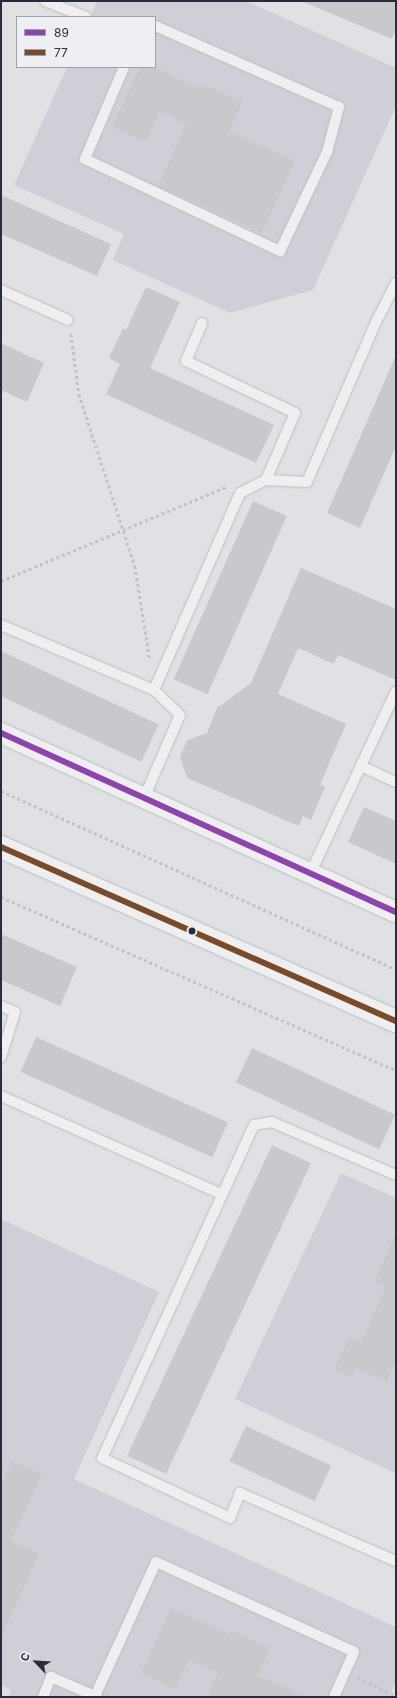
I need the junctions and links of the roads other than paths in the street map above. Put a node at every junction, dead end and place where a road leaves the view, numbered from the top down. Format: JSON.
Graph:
{"nodes":[{"id":1,"x":45,"y":1,"type":"edge"},
{"id":2,"x":83,"y":16,"type":"edge"},
{"id":3,"x":156,"y":26,"type":"edge"},
{"id":4,"x":124,"y":68,"type":"edge"},
{"id":5,"x":396,"y":283,"type":"edge"},
{"id":6,"x":1,"y":290,"type":"edge"},
{"id":7,"x":68,"y":320,"type":"road end"},
{"id":8,"x":202,"y":323,"type":"dead end"},
{"id":9,"x":266,"y":480,"type":"junction"},
{"id":10,"x":1,"y":625,"type":"edge"},
{"id":11,"x":154,"y":690,"type":"junction"},
{"id":12,"x":396,"y":691,"type":"edge"},
{"id":13,"x":1,"y":733,"type":"edge"},
{"id":14,"x":361,"y":766,"type":"junction"},
{"id":15,"x":396,"y":782,"type":"edge"},
{"id":16,"x":144,"y":798,"type":"junction"},
{"id":17,"x":1,"y":847,"type":"edge"},
{"id":18,"x":310,"y":874,"type":"junction"},
{"id":19,"x":396,"y":912,"type":"edge"},
{"id":20,"x":1,"y":1006,"type":"edge"},
{"id":21,"x":396,"y":1021,"type":"edge"},
{"id":22,"x":1,"y":1057,"type":"edge"},
{"id":23,"x":1,"y":1096,"type":"edge"},
{"id":24,"x":396,"y":1175,"type":"edge"},
{"id":25,"x":221,"y":1194,"type":"junction"},
{"id":26,"x":396,"y":1561,"type":"edge"},
{"id":27,"x":42,"y":1697,"type":"edge"},
{"id":28,"x":96,"y":1697,"type":"edge"},
{"id":29,"x":334,"y":1697,"type":"edge"}],
"edges":[{"from":1,"to":2,"type":"lane"},
{"from":3,"to":4,"type":"lane"},
{"from":5,"to":9,"type":"lane"},
{"from":6,"to":7,"type":"lane"},
{"from":8,"to":9,"type":"lane"},
{"from":9,"to":11,"type":"lane"},
{"from":10,"to":11,"type":"lane"},
{"from":11,"to":16,"type":"lane"},
{"from":12,"to":14,"type":"lane"},
{"from":13,"to":16,"type":"street"},
{"from":14,"to":15,"type":"lane"},
{"from":14,"to":18,"type":"lane"},
{"from":16,"to":18,"type":"street"},
{"from":17,"to":21,"type":"street"},
{"from":18,"to":19,"type":"street"},
{"from":20,"to":22,"type":"lane"},
{"from":23,"to":25,"type":"lane"},
{"from":24,"to":25,"type":"lane"},
{"from":25,"to":26,"type":"lane"},
{"from":27,"to":28,"type":"lane"},
{"from":28,"to":29,"type":"lane"}]}
